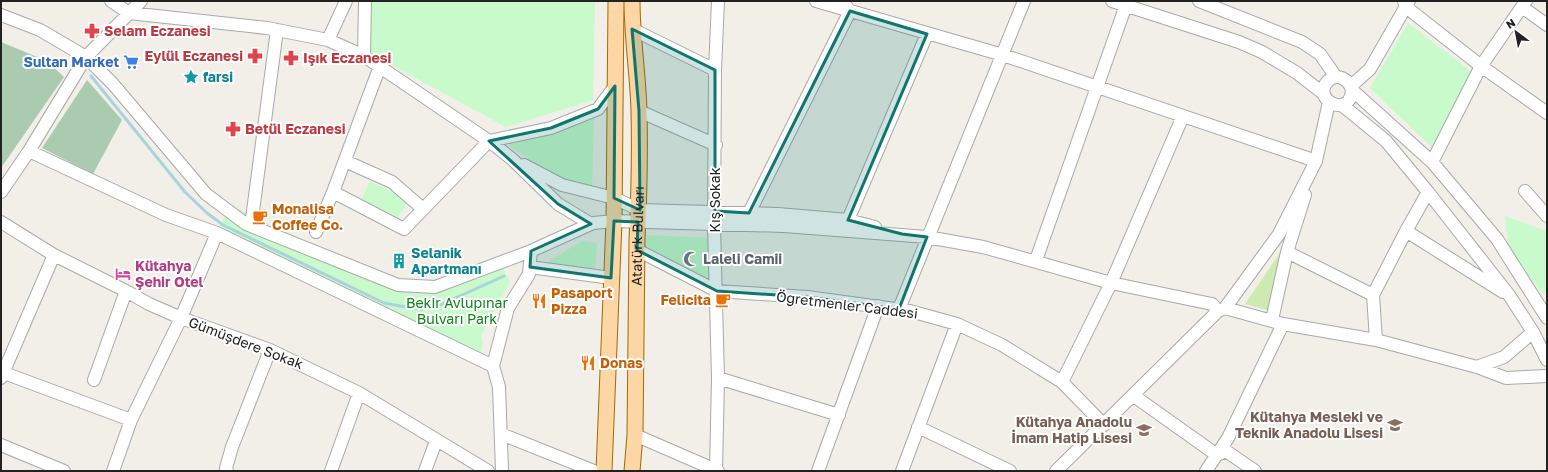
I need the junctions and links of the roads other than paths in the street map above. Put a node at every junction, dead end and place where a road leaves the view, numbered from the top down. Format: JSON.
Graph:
{"nodes":[{"id":1,"x":111,"y":1,"type":"edge"},
{"id":2,"x":140,"y":1,"type":"edge"},
{"id":3,"x":346,"y":1,"type":"edge"},
{"id":4,"x":365,"y":1,"type":"edge"},
{"id":5,"x":616,"y":1,"type":"edge"},
{"id":6,"x":632,"y":1,"type":"edge"},
{"id":7,"x":718,"y":1,"type":"edge"},
{"id":8,"x":816,"y":1,"type":"edge"},
{"id":9,"x":1024,"y":1,"type":"edge"},
{"id":10,"x":1112,"y":1,"type":"edge"},
{"id":11,"x":1199,"y":1,"type":"edge"},
{"id":12,"x":1406,"y":3,"type":"edge"},
{"id":13,"x":1524,"y":4,"type":"edge"},
{"id":14,"x":1126,"y":5,"type":"junction"},
{"id":15,"x":847,"y":6,"type":"edge"},
{"id":16,"x":129,"y":13,"type":"junction"},
{"id":17,"x":1,"y":15,"type":"edge"},
{"id":18,"x":1547,"y":25,"type":"edge"},
{"id":19,"x":632,"y":29,"type":"junction"},
{"id":20,"x":277,"y":30,"type":"junction"},
{"id":21,"x":927,"y":34,"type":"junction"},
{"id":22,"x":328,"y":40,"type":"junction"},
{"id":23,"x":1003,"y":55,"type":"junction"},
{"id":24,"x":364,"y":56,"type":"junction"},
{"id":25,"x":86,"y":57,"type":"junction"},
{"id":26,"x":380,"y":66,"type":"junction"},
{"id":27,"x":1481,"y":66,"type":"junction"},
{"id":28,"x":1370,"y":69,"type":"junction"},
{"id":29,"x":715,"y":70,"type":"junction"},
{"id":30,"x":1338,"y":77,"type":"junction"},
{"id":31,"x":615,"y":86,"type":"junction"},
{"id":32,"x":1098,"y":87,"type":"junction"},
{"id":33,"x":1351,"y":88,"type":"junction"},
{"id":34,"x":1333,"y":102,"type":"junction"},
{"id":35,"x":639,"y":111,"type":"junction"},
{"id":36,"x":1547,"y":113,"type":"edge"},
{"id":37,"x":1183,"y":116,"type":"junction"},
{"id":38,"x":489,"y":141,"type":"junction"},
{"id":39,"x":716,"y":145,"type":"junction"},
{"id":40,"x":29,"y":151,"type":"junction"},
{"id":41,"x":512,"y":159,"type":"junction"},
{"id":42,"x":345,"y":160,"type":"junction"},
{"id":43,"x":1316,"y":161,"type":"junction"},
{"id":44,"x":1432,"y":162,"type":"junction"},
{"id":45,"x":1525,"y":191,"type":"dead end"},
{"id":46,"x":1,"y":192,"type":"edge"},
{"id":47,"x":333,"y":192,"type":"junction"},
{"id":48,"x":1428,"y":192,"type":"junction"},
{"id":49,"x":614,"y":198,"type":"junction"},
{"id":50,"x":423,"y":209,"type":"junction"},
{"id":51,"x":715,"y":211,"type":"junction"},
{"id":52,"x":749,"y":213,"type":"junction"},
{"id":53,"x":639,"y":216,"type":"junction"},
{"id":54,"x":1547,"y":216,"type":"edge"},
{"id":55,"x":848,"y":220,"type":"junction"},
{"id":56,"x":614,"y":221,"type":"junction"},
{"id":57,"x":1,"y":222,"type":"edge"},
{"id":58,"x":591,"y":224,"type":"junction"},
{"id":59,"x":714,"y":225,"type":"junction"},
{"id":60,"x":251,"y":226,"type":"junction"},
{"id":61,"x":316,"y":232,"type":"dead end"},
{"id":62,"x":1406,"y":232,"type":"junction"},
{"id":63,"x":217,"y":233,"type":"junction"},
{"id":64,"x":902,"y":234,"type":"junction"},
{"id":65,"x":927,"y":237,"type":"junction"},
{"id":66,"x":637,"y":250,"type":"junction"},
{"id":67,"x":531,"y":251,"type":"junction"},
{"id":68,"x":1287,"y":252,"type":"junction"},
{"id":69,"x":54,"y":255,"type":"junction"},
{"id":70,"x":1036,"y":260,"type":"junction"},
{"id":71,"x":530,"y":267,"type":"junction"},
{"id":72,"x":611,"y":278,"type":"junction"},
{"id":73,"x":1112,"y":283,"type":"junction"},
{"id":74,"x":126,"y":290,"type":"junction"},
{"id":75,"x":716,"y":291,"type":"junction"},
{"id":76,"x":1373,"y":295,"type":"junction"},
{"id":77,"x":1509,"y":296,"type":"junction"},
{"id":78,"x":878,"y":306,"type":"junction"},
{"id":79,"x":899,"y":309,"type":"junction"},
{"id":80,"x":1222,"y":310,"type":"junction"},
{"id":81,"x":1545,"y":310,"type":"edge"},
{"id":82,"x":181,"y":318,"type":"junction"},
{"id":83,"x":1278,"y":322,"type":"junction"},
{"id":84,"x":957,"y":324,"type":"junction"},
{"id":85,"x":1533,"y":332,"type":"junction"},
{"id":86,"x":1376,"y":340,"type":"junction"},
{"id":87,"x":270,"y":350,"type":"junction"},
{"id":88,"x":1547,"y":360,"type":"edge"},
{"id":89,"x":494,"y":366,"type":"junction"},
{"id":90,"x":1477,"y":368,"type":"junction"},
{"id":91,"x":2,"y":376,"type":"edge"},
{"id":92,"x":1547,"y":376,"type":"edge"},
{"id":93,"x":718,"y":378,"type":"junction"},
{"id":94,"x":94,"y":380,"type":"dead end"},
{"id":95,"x":1062,"y":382,"type":"junction"},
{"id":96,"x":359,"y":393,"type":"junction"},
{"id":97,"x":1134,"y":396,"type":"junction"},
{"id":98,"x":839,"y":415,"type":"junction"},
{"id":99,"x":131,"y":420,"type":"junction"},
{"id":100,"x":1104,"y":425,"type":"junction"},
{"id":101,"x":918,"y":427,"type":"junction"},
{"id":102,"x":501,"y":434,"type":"junction"},
{"id":103,"x":635,"y":435,"type":"junction"},
{"id":104,"x":436,"y":441,"type":"junction"},
{"id":105,"x":1,"y":445,"type":"edge"},
{"id":106,"x":1217,"y":455,"type":"junction"},
{"id":107,"x":60,"y":471,"type":"edge"},
{"id":108,"x":113,"y":471,"type":"edge"},
{"id":109,"x":227,"y":471,"type":"edge"},
{"id":110,"x":331,"y":471,"type":"edge"},
{"id":111,"x":425,"y":471,"type":"edge"},
{"id":112,"x":488,"y":471,"type":"edge"},
{"id":113,"x":502,"y":471,"type":"edge"},
{"id":114,"x":594,"y":471,"type":"edge"},
{"id":115,"x":604,"y":471,"type":"edge"},
{"id":116,"x":632,"y":471,"type":"edge"},
{"id":117,"x":716,"y":471,"type":"edge"},
{"id":118,"x":818,"y":471,"type":"edge"},
{"id":119,"x":902,"y":471,"type":"edge"},
{"id":120,"x":1010,"y":471,"type":"edge"},
{"id":121,"x":1056,"y":471,"type":"edge"},
{"id":122,"x":1206,"y":471,"type":"edge"},
{"id":123,"x":1255,"y":471,"type":"edge"}],
"edges":[{"from":1,"to":16,"type":"street"},
{"from":2,"to":16,"type":"street"},
{"from":3,"to":22,"type":"street"},
{"from":4,"to":24,"type":"street"},
{"from":5,"to":31,"type":"main road","name":"Atatürk Bulvarı"},
{"from":6,"to":19,"type":"main road","name":"Atatürk Bulvarı"},
{"from":7,"to":29,"type":"street","name":"Kış Sokak"},
{"from":8,"to":15,"type":"street"},
{"from":9,"to":23,"type":"street"},
{"from":10,"to":14,"type":"street"},
{"from":11,"to":30,"type":"street"},
{"from":12,"to":27,"type":"street"},
{"from":12,"to":28,"type":"street"},
{"from":13,"to":18,"type":"street"},
{"from":13,"to":27,"type":"street"},
{"from":14,"to":32,"type":"street"},
{"from":14,"to":34,"type":"street"},
{"from":15,"to":21,"type":"street"},
{"from":15,"to":52,"type":"street"},
{"from":16,"to":20,"type":"street"},
{"from":16,"to":25,"type":"street"},
{"from":17,"to":25,"type":"street"},
{"from":19,"to":29,"type":"street"},
{"from":19,"to":35,"type":"main road","name":"Atatürk Bulvarı"},
{"from":20,"to":22,"type":"street"},
{"from":20,"to":60,"type":"street"},
{"from":21,"to":23,"type":"street"},
{"from":21,"to":55,"type":"street"},
{"from":22,"to":24,"type":"street"},
{"from":23,"to":32,"type":"street"},
{"from":23,"to":65,"type":"street"},
{"from":24,"to":26,"type":"street"},
{"from":25,"to":40,"type":"street"},
{"from":25,"to":60,"type":"street"},
{"from":26,"to":38,"type":"street"},
{"from":26,"to":42,"type":"street"},
{"from":27,"to":36,"type":"street"},
{"from":27,"to":44,"type":"street"},
{"from":28,"to":30,"type":"street"},
{"from":28,"to":33,"type":"street"},
{"from":29,"to":39,"type":"street","name":"Kış Sokak"},
{"from":30,"to":33,"type":"street"},
{"from":30,"to":34,"type":"street"},
{"from":31,"to":38,"type":"street"},
{"from":31,"to":49,"type":"main road","name":"Atatürk Bulvarı"},
{"from":32,"to":37,"type":"street"},
{"from":32,"to":70,"type":"street"},
{"from":33,"to":34,"type":"street"},
{"from":33,"to":44,"type":"street"},
{"from":34,"to":43,"type":"street"},
{"from":34,"to":48,"type":"street"},
{"from":35,"to":39,"type":"street"},
{"from":35,"to":53,"type":"main road","name":"Atatürk Bulvarı"},
{"from":37,"to":43,"type":"street"},
{"from":37,"to":73,"type":"street"},
{"from":38,"to":41,"type":"street"},
{"from":38,"to":50,"type":"street"},
{"from":39,"to":51,"type":"street","name":"Kış Sokak"},
{"from":40,"to":46,"type":"street"},
{"from":40,"to":63,"type":"street"},
{"from":41,"to":49,"type":"street"},
{"from":41,"to":58,"type":"street"},
{"from":42,"to":47,"type":"street"},
{"from":42,"to":50,"type":"street"},
{"from":43,"to":68,"type":"street"},
{"from":43,"to":80,"type":"street"},
{"from":44,"to":81,"type":"street"},
{"from":45,"to":54,"type":"street"},
{"from":47,"to":50,"type":"street"},
{"from":47,"to":61,"type":"street"},
{"from":48,"to":62,"type":"street"},
{"from":48,"to":77,"type":"street"},
{"from":49,"to":53,"type":"street"},
{"from":49,"to":56,"type":"main road","name":"Atatürk Bulvarı"},
{"from":51,"to":52,"type":"street"},
{"from":51,"to":53,"type":"street"},
{"from":51,"to":59,"type":"street","name":"Kış Sokak"},
{"from":52,"to":55,"type":"street"},
{"from":53,"to":56,"type":"street"},
{"from":53,"to":59,"type":"street"},
{"from":53,"to":66,"type":"main road","name":"Atatürk Bulvarı"},
{"from":55,"to":64,"type":"street"},
{"from":56,"to":58,"type":"street"},
{"from":56,"to":72,"type":"main road","name":"Atatürk Bulvarı"},
{"from":57,"to":69,"type":"street","name":"Gümüşdere Sokak"},
{"from":58,"to":67,"type":"street"},
{"from":59,"to":64,"type":"street"},
{"from":59,"to":75,"type":"street","name":"Kış Sokak"},
{"from":60,"to":67,"type":"street"},
{"from":62,"to":76,"type":"street"},
{"from":62,"to":77,"type":"street"},
{"from":63,"to":82,"type":"street"},
{"from":63,"to":89,"type":"street"},
{"from":64,"to":65,"type":"street"},
{"from":65,"to":70,"type":"street"},
{"from":65,"to":79,"type":"street"},
{"from":66,"to":75,"type":"street","name":"Öğretmenler Caddesi"},
{"from":66,"to":103,"type":"main road","name":"Atatürk Bulvarı"},
{"from":67,"to":71,"type":"street"},
{"from":68,"to":76,"type":"street"},
{"from":68,"to":83,"type":"street"},
{"from":69,"to":74,"type":"street","name":"Gümüşdere Sokak"},
{"from":69,"to":91,"type":"street"},
{"from":70,"to":73,"type":"street"},
{"from":71,"to":72,"type":"street"},
{"from":71,"to":89,"type":"street"},
{"from":72,"to":115,"type":"main road","name":"Atatürk Bulvarı"},
{"from":73,"to":80,"type":"street"},
{"from":73,"to":95,"type":"street"},
{"from":74,"to":82,"type":"street","name":"Gümüşdere Sokak"},
{"from":74,"to":94,"type":"street"},
{"from":75,"to":78,"type":"street","name":"Öğretmenler Caddesi"},
{"from":75,"to":93,"type":"street","name":"Kış Sokak"},
{"from":76,"to":86,"type":"street"},
{"from":77,"to":85,"type":"street"},
{"from":78,"to":79,"type":"street","name":"Öğretmenler Caddesi"},
{"from":78,"to":98,"type":"street"},
{"from":79,"to":84,"type":"street","name":"Öğretmenler Caddesi"},
{"from":80,"to":83,"type":"street"},
{"from":80,"to":97,"type":"street"},
{"from":82,"to":87,"type":"street","name":"Gümüşdere Sokak"},
{"from":82,"to":99,"type":"street"},
{"from":83,"to":86,"type":"street"},
{"from":83,"to":106,"type":"street"},
{"from":84,"to":95,"type":"street","name":"Öğretmenler Caddesi"},
{"from":84,"to":101,"type":"street"},
{"from":85,"to":88,"type":"street"},
{"from":85,"to":90,"type":"street"},
{"from":86,"to":90,"type":"street"},
{"from":87,"to":96,"type":"street","name":"Gümüşdere Sokak"},
{"from":87,"to":109,"type":"street"},
{"from":89,"to":102,"type":"street"},
{"from":90,"to":92,"type":"street"},
{"from":91,"to":99,"type":"street"},
{"from":93,"to":98,"type":"street"},
{"from":93,"to":117,"type":"street","name":"Kış Sokak"},
{"from":95,"to":100,"type":"street","name":"Öğretmenler Caddesi"},
{"from":96,"to":104,"type":"street","name":"Gümüşdere Sokak"},
{"from":96,"to":110,"type":"street"},
{"from":97,"to":100,"type":"street"},
{"from":97,"to":106,"type":"street"},
{"from":98,"to":118,"type":"street"},
{"from":99,"to":108,"type":"street"},
{"from":100,"to":121,"type":"street"},
{"from":101,"to":119,"type":"street"},
{"from":101,"to":120,"type":"street"},
{"from":102,"to":113,"type":"street"},
{"from":102,"to":114,"type":"street"},
{"from":103,"to":116,"type":"main road","name":"Atatürk Bulvarı"},
{"from":103,"to":117,"type":"street"},
{"from":104,"to":111,"type":"street"},
{"from":104,"to":112,"type":"street","name":"Gümüşdere Sokak"},
{"from":105,"to":107,"type":"street"},
{"from":106,"to":122,"type":"street"},
{"from":106,"to":123,"type":"street"}]}
